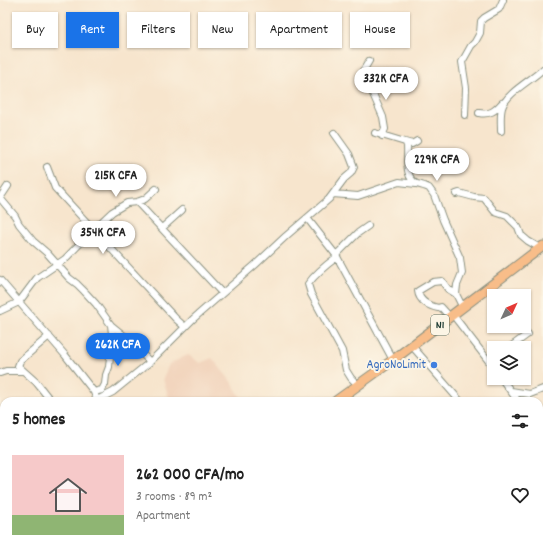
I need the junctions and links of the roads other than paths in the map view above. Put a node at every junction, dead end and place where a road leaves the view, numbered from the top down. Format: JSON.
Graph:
{"nodes":[{"id":1,"x":503,"y":0,"type":"edge"},
{"id":2,"x":369,"y":61,"type":"dead end"},
{"id":3,"x":543,"y":69,"type":"edge"},
{"id":4,"x":507,"y":100,"type":"junction"},
{"id":5,"x":479,"y":113,"type":"dead end"},
{"id":6,"x":464,"y":115,"type":"dead end"},
{"id":7,"x":501,"y":130,"type":"dead end"},
{"id":8,"x":334,"y":133,"type":"dead end"},
{"id":9,"x":375,"y":134,"type":"dead end"},
{"id":10,"x":382,"y":136,"type":"junction"},
{"id":11,"x":405,"y":142,"type":"junction"},
{"id":12,"x":408,"y":152,"type":"junction"},
{"id":13,"x":46,"y":167,"type":"dead end"},
{"id":14,"x":416,"y":184,"type":"junction"},
{"id":15,"x":8,"y":186,"type":"dead end"},
{"id":16,"x":156,"y":189,"type":"dead end"},
{"id":17,"x":333,"y":194,"type":"junction"},
{"id":18,"x":456,"y":194,"type":"dead end"},
{"id":19,"x":137,"y":202,"type":"junction"},
{"id":20,"x":182,"y":210,"type":"dead end"},
{"id":21,"x":307,"y":218,"type":"junction"},
{"id":22,"x":368,"y":226,"type":"dead end"},
{"id":23,"x":162,"y":228,"type":"junction"},
{"id":24,"x":93,"y":230,"type":"junction"},
{"id":25,"x":541,"y":247,"type":"edge"},
{"id":26,"x":336,"y":256,"type":"junction"},
{"id":27,"x":57,"y":265,"type":"junction"},
{"id":28,"x":0,"y":280,"type":"edge"},
{"id":29,"x":222,"y":293,"type":"junction"},
{"id":30,"x":456,"y":294,"type":"junction"},
{"id":31,"x":19,"y":302,"type":"junction"},
{"id":32,"x":462,"y":308,"type":"junction"},
{"id":33,"x":0,"y":311,"type":"edge"},
{"id":34,"x":452,"y":316,"type":"junction"},
{"id":35,"x":111,"y":325,"type":"junction"},
{"id":36,"x":185,"y":327,"type":"junction"},
{"id":37,"x":528,"y":334,"type":"dead end"},
{"id":38,"x":49,"y":336,"type":"junction"},
{"id":39,"x":518,"y":341,"type":"edge"},
{"id":40,"x":412,"y":346,"type":"junction"},
{"id":41,"x":487,"y":355,"type":"edge"},
{"id":42,"x":393,"y":360,"type":"junction"},
{"id":43,"x":150,"y":362,"type":"junction"},
{"id":44,"x":22,"y":371,"type":"junction"},
{"id":45,"x":0,"y":374,"type":"edge"},
{"id":46,"x":358,"y":385,"type":"junction"},
{"id":47,"x":507,"y":385,"type":"edge"},
{"id":48,"x":543,"y":389,"type":"edge"},
{"id":49,"x":512,"y":391,"type":"junction"},
{"id":50,"x":94,"y":392,"type":"junction"},
{"id":51,"x":48,"y":397,"type":"edge"},
{"id":52,"x":95,"y":397,"type":"edge"},
{"id":53,"x":104,"y":397,"type":"edge"},
{"id":54,"x":342,"y":397,"type":"edge"},
{"id":55,"x":457,"y":397,"type":"edge"},
{"id":56,"x":516,"y":397,"type":"edge"}],
"edges":[{"from":1,"to":6,"type":"street"},
{"from":2,"to":10,"type":"street"},
{"from":3,"to":4,"type":"street"},
{"from":4,"to":5,"type":"street"},
{"from":4,"to":7,"type":"street"},
{"from":8,"to":17,"type":"street"},
{"from":9,"to":10,"type":"street"},
{"from":10,"to":11,"type":"street"},
{"from":11,"to":12,"type":"street"},
{"from":11,"to":12,"type":"street"},
{"from":12,"to":14,"type":"street"},
{"from":13,"to":24,"type":"street"},
{"from":14,"to":17,"type":"street"},
{"from":14,"to":30,"type":"street"},
{"from":15,"to":27,"type":"street"},
{"from":16,"to":19,"type":"street"},
{"from":17,"to":21,"type":"street"},
{"from":18,"to":25,"type":"street"},
{"from":19,"to":23,"type":"street"},
{"from":19,"to":24,"type":"street"},
{"from":20,"to":23,"type":"street"},
{"from":21,"to":26,"type":"street"},
{"from":21,"to":29,"type":"street"},
{"from":22,"to":26,"type":"street"},
{"from":23,"to":29,"type":"street"},
{"from":24,"to":27,"type":"street"},
{"from":24,"to":36,"type":"street"},
{"from":25,"to":32,"type":"highway","number":"N1"},
{"from":26,"to":42,"type":"street"},
{"from":26,"to":46,"type":"street"},
{"from":27,"to":31,"type":"street"},
{"from":27,"to":35,"type":"street"},
{"from":28,"to":31,"type":"street"},
{"from":29,"to":36,"type":"street"},
{"from":30,"to":32,"type":"street"},
{"from":30,"to":34,"type":"street"},
{"from":31,"to":33,"type":"street"},
{"from":31,"to":38,"type":"street"},
{"from":32,"to":34,"type":"highway","number":"N1"},
{"from":34,"to":40,"type":"highway","number":"N1"},
{"from":34,"to":41,"type":"street"},
{"from":35,"to":43,"type":"street"},
{"from":35,"to":50,"type":"street"},
{"from":36,"to":43,"type":"street"},
{"from":37,"to":39,"type":"street"},
{"from":38,"to":44,"type":"street"},
{"from":38,"to":50,"type":"street"},
{"from":40,"to":42,"type":"highway","number":"N1"},
{"from":40,"to":55,"type":"street"},
{"from":42,"to":46,"type":"highway","number":"N1"},
{"from":43,"to":53,"type":"street"},
{"from":44,"to":45,"type":"street"},
{"from":44,"to":51,"type":"street"},
{"from":46,"to":54,"type":"highway","number":"N1"},
{"from":47,"to":49,"type":"street"},
{"from":48,"to":49,"type":"street"},
{"from":49,"to":56,"type":"street"},
{"from":50,"to":52,"type":"street"}]}
